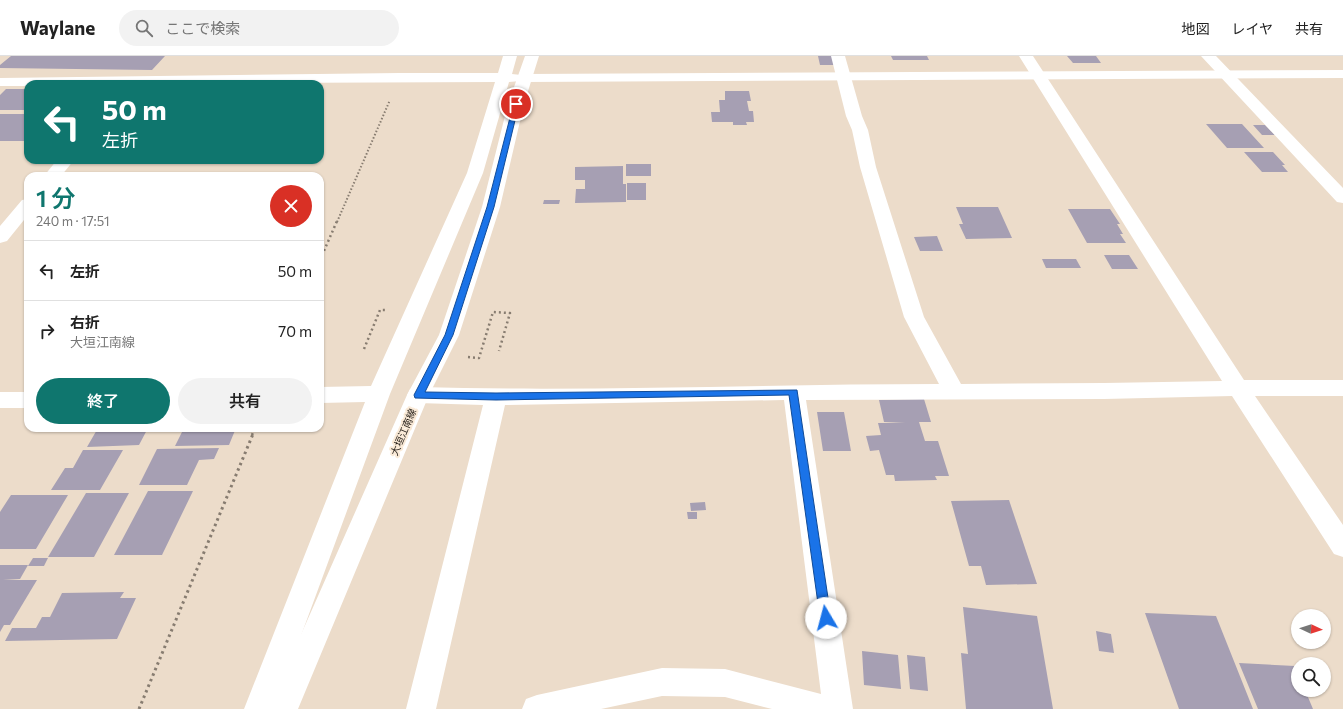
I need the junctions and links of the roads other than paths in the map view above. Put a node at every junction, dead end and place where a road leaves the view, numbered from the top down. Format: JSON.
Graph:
{"nodes":[{"id":1,"x":510,"y":56,"type":"edge"},
{"id":2,"x":532,"y":56,"type":"edge"},
{"id":3,"x":838,"y":56,"type":"edge"},
{"id":4,"x":1026,"y":56,"type":"edge"},
{"id":5,"x":1208,"y":56,"type":"edge"},
{"id":6,"x":1225,"y":74,"type":"junction"},
{"id":7,"x":1343,"y":74,"type":"edge"},
{"id":8,"x":843,"y":76,"type":"junction"},
{"id":9,"x":1038,"y":76,"type":"junction"},
{"id":10,"x":503,"y":78,"type":"junction"},
{"id":11,"x":525,"y":78,"type":"junction"},
{"id":12,"x":293,"y":80,"type":"edge"},
{"id":13,"x":0,"y":82,"type":"edge"},
{"id":14,"x":24,"y":82,"type":"edge"},
{"id":15,"x":62,"y":164,"type":"edge"},
{"id":16,"x":56,"y":172,"type":"edge"},
{"id":17,"x":1343,"y":198,"type":"edge"},
{"id":18,"x":24,"y":209,"type":"edge"},
{"id":19,"x":0,"y":237,"type":"edge"},
{"id":20,"x":1238,"y":388,"type":"junction"},
{"id":21,"x":1343,"y":388,"type":"edge"},
{"id":22,"x":954,"y":391,"type":"junction"},
{"id":23,"x":794,"y":392,"type":"junction"},
{"id":24,"x":379,"y":394,"type":"junction"},
{"id":25,"x":324,"y":395,"type":"edge"},
{"id":26,"x":418,"y":395,"type":"junction"},
{"id":27,"x":496,"y":396,"type":"junction"},
{"id":28,"x":0,"y":400,"type":"edge"},
{"id":29,"x":24,"y":400,"type":"edge"},
{"id":30,"x":1343,"y":546,"type":"edge"},
{"id":31,"x":259,"y":709,"type":"edge"},
{"id":32,"x":283,"y":709,"type":"edge"},
{"id":33,"x":421,"y":709,"type":"edge"},
{"id":34,"x":537,"y":709,"type":"edge"},
{"id":35,"x":825,"y":709,"type":"edge"},
{"id":36,"x":838,"y":709,"type":"edge"}],
"edges":[{"from":1,"to":10,"type":"street"},
{"from":2,"to":11,"type":"street","name":"大垣江南線"},
{"from":3,"to":8,"type":"street"},
{"from":4,"to":9,"type":"street"},
{"from":5,"to":6,"type":"street"},
{"from":6,"to":7,"type":"street"},
{"from":6,"to":9,"type":"street"},
{"from":6,"to":17,"type":"street"},
{"from":8,"to":9,"type":"street"},
{"from":8,"to":11,"type":"street"},
{"from":8,"to":22,"type":"street"},
{"from":9,"to":20,"type":"street"},
{"from":10,"to":11,"type":"street"},
{"from":10,"to":12,"type":"street"},
{"from":10,"to":24,"type":"street"},
{"from":11,"to":26,"type":"street","name":"大垣江南線"},
{"from":13,"to":14,"type":"street"},
{"from":15,"to":16,"type":"street"},
{"from":18,"to":19,"type":"street"},
{"from":20,"to":21,"type":"street"},
{"from":20,"to":22,"type":"street"},
{"from":20,"to":30,"type":"street"},
{"from":22,"to":23,"type":"street"},
{"from":23,"to":27,"type":"street"},
{"from":23,"to":36,"type":"street"},
{"from":24,"to":25,"type":"street"},
{"from":24,"to":31,"type":"street"},
{"from":26,"to":27,"type":"street"},
{"from":26,"to":32,"type":"street","name":"大垣江南線"},
{"from":27,"to":33,"type":"street"},
{"from":28,"to":29,"type":"street"},
{"from":34,"to":35,"type":"street"}]}
